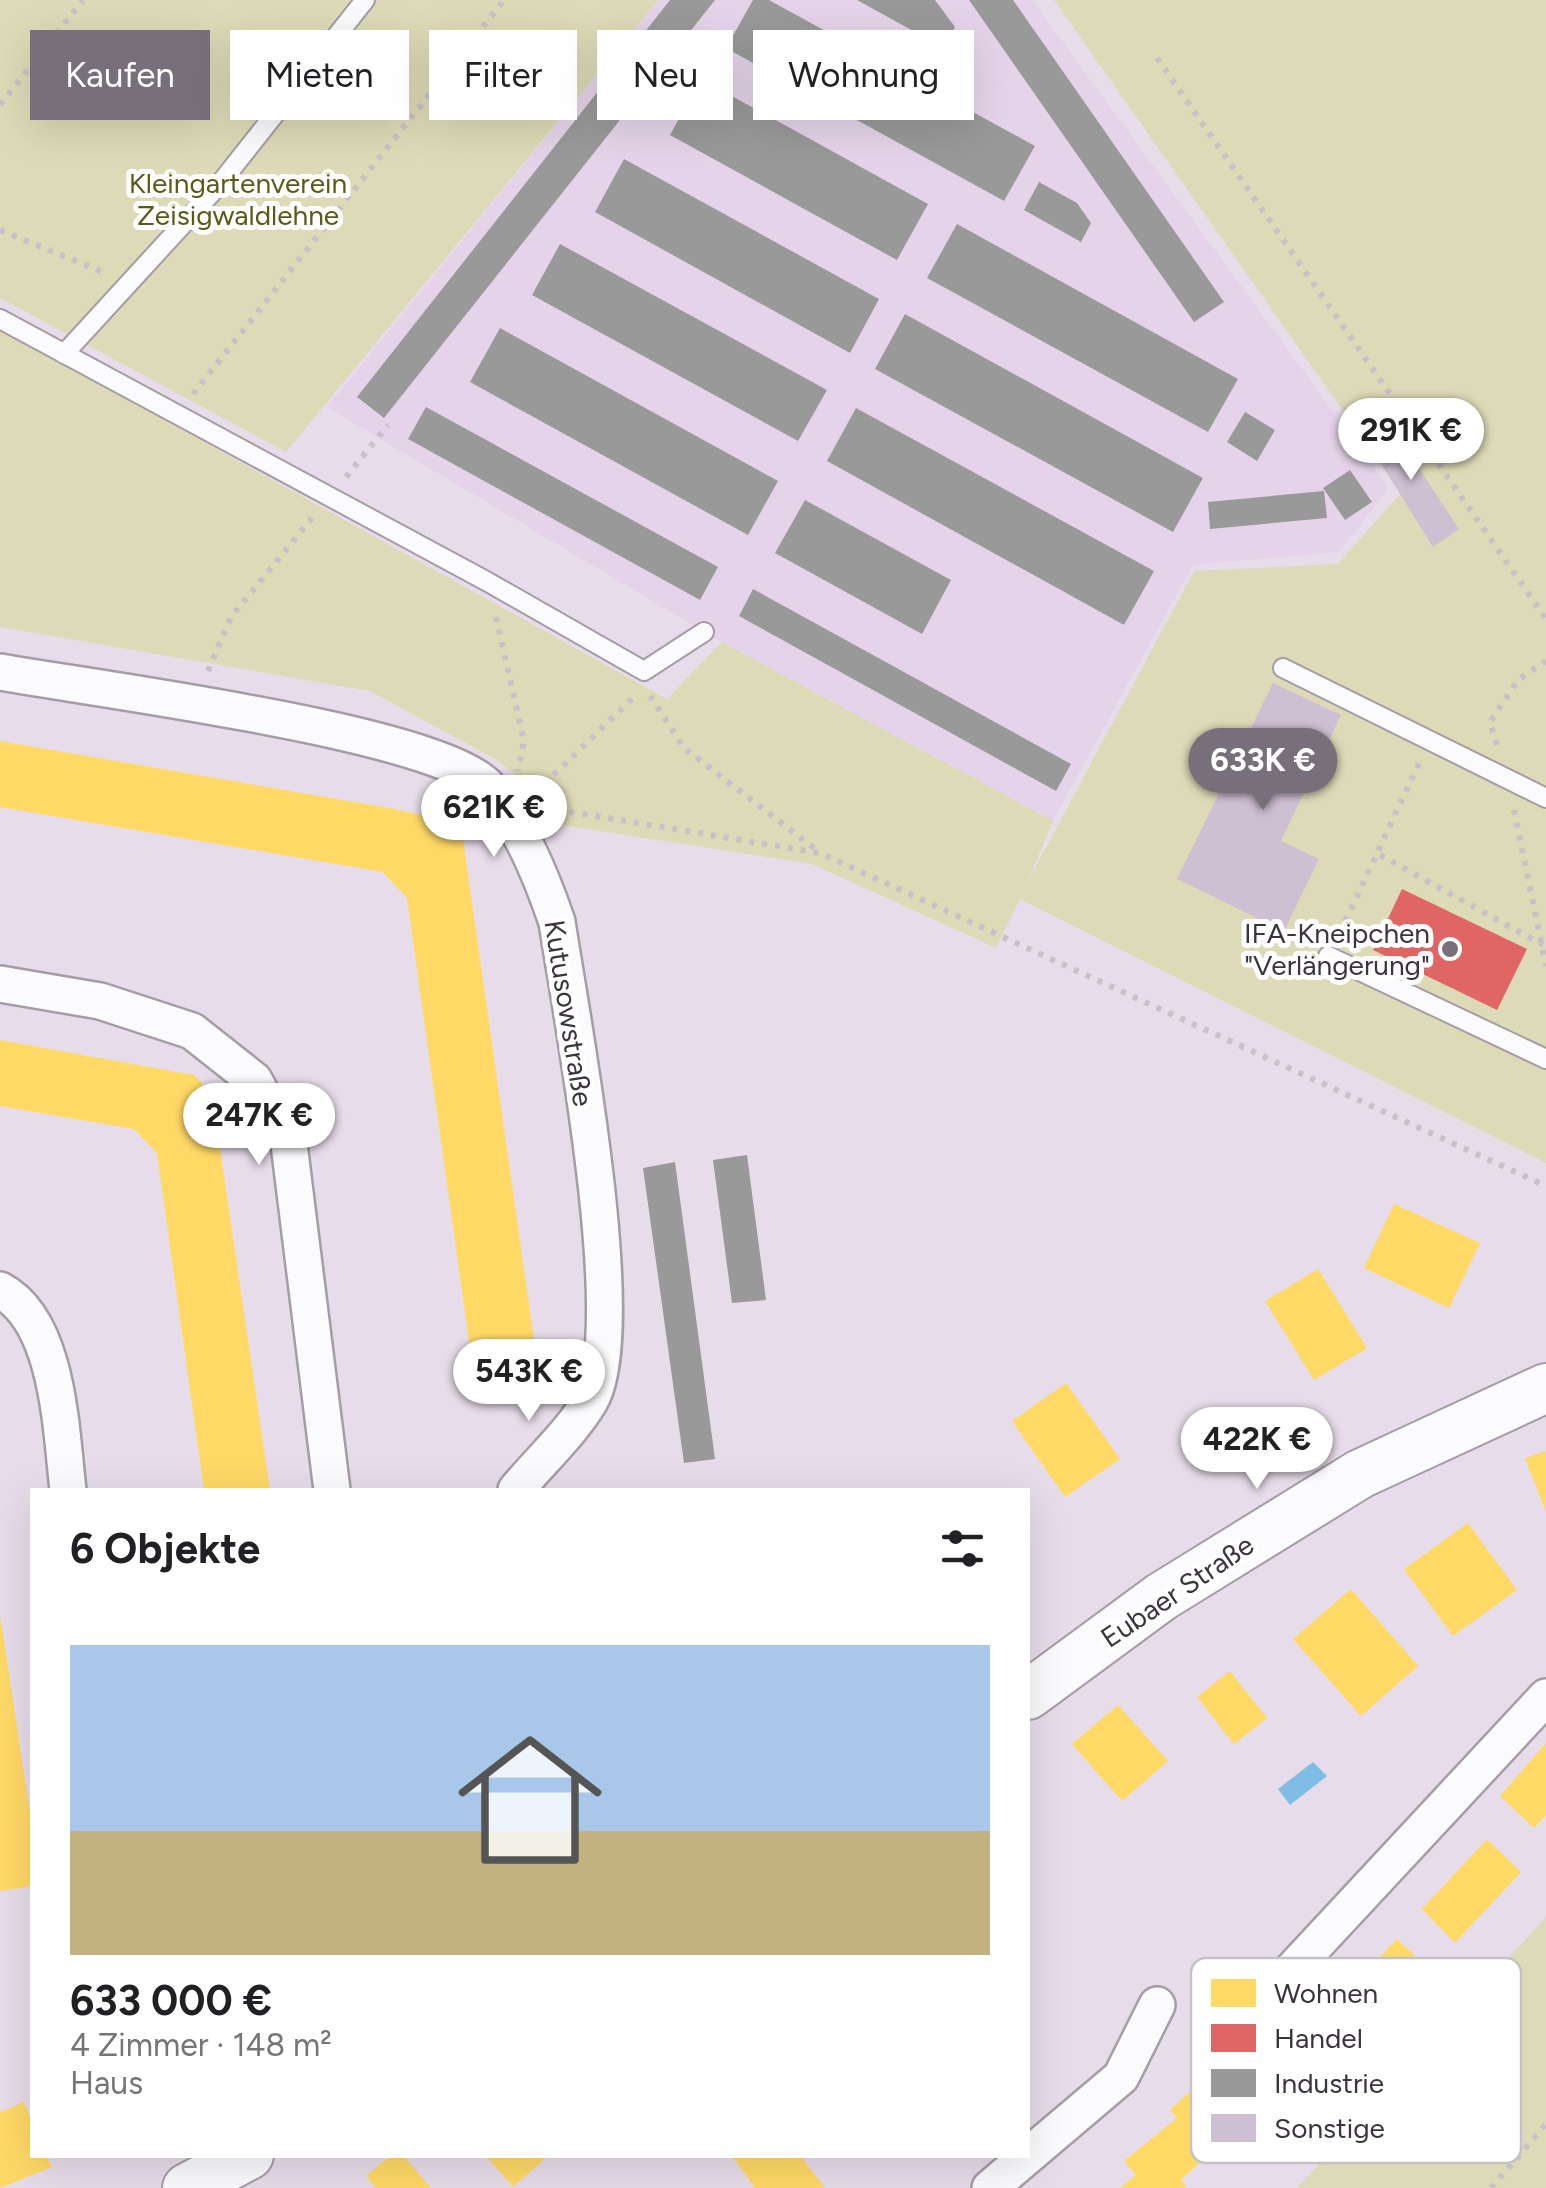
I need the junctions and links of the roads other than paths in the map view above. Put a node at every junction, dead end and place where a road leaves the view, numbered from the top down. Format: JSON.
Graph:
{"nodes":[{"id":1,"x":365,"y":0,"type":"edge"},
{"id":2,"x":0,"y":320,"type":"edge"},
{"id":3,"x":64,"y":354,"type":"junction"},
{"id":4,"x":704,"y":632,"type":"dead end"},
{"id":5,"x":1283,"y":668,"type":"dead end"},
{"id":6,"x":0,"y":672,"type":"edge"},
{"id":7,"x":1546,"y":798,"type":"edge"},
{"id":8,"x":1328,"y":956,"type":"road end"},
{"id":9,"x":0,"y":984,"type":"edge"},
{"id":10,"x":1546,"y":1059,"type":"edge"},
{"id":11,"x":0,"y":1290,"type":"edge"},
{"id":12,"x":1546,"y":1388,"type":"edge"},
{"id":13,"x":68,"y":1488,"type":"edge"},
{"id":14,"x":332,"y":1488,"type":"edge"},
{"id":15,"x":518,"y":1488,"type":"edge"},
{"id":16,"x":1030,"y":1694,"type":"edge"},
{"id":17,"x":1546,"y":1696,"type":"edge"},
{"id":18,"x":1303,"y":1958,"type":"edge"},
{"id":19,"x":1156,"y":2006,"type":"dead end"},
{"id":20,"x":1030,"y":2154,"type":"edge"},
{"id":21,"x":243,"y":2158,"type":"edge"},
{"id":22,"x":1025,"y":2158,"type":"edge"},
{"id":23,"x":187,"y":2188,"type":"edge"},
{"id":24,"x":990,"y":2188,"type":"edge"}],
"edges":[{"from":1,"to":3,"type":"lane"},
{"from":2,"to":3,"type":"lane"},
{"from":3,"to":4,"type":"lane"},
{"from":5,"to":7,"type":"lane"},
{"from":6,"to":15,"type":"street","name":"Kutusowstraße"},
{"from":8,"to":10,"type":"lane"},
{"from":9,"to":14,"type":"street"},
{"from":11,"to":13,"type":"street"},
{"from":12,"to":16,"type":"street","name":"Eubaer Straße"},
{"from":17,"to":18,"type":"street"},
{"from":19,"to":20,"type":"street"},
{"from":21,"to":23,"type":"street"},
{"from":22,"to":24,"type":"street"}]}
